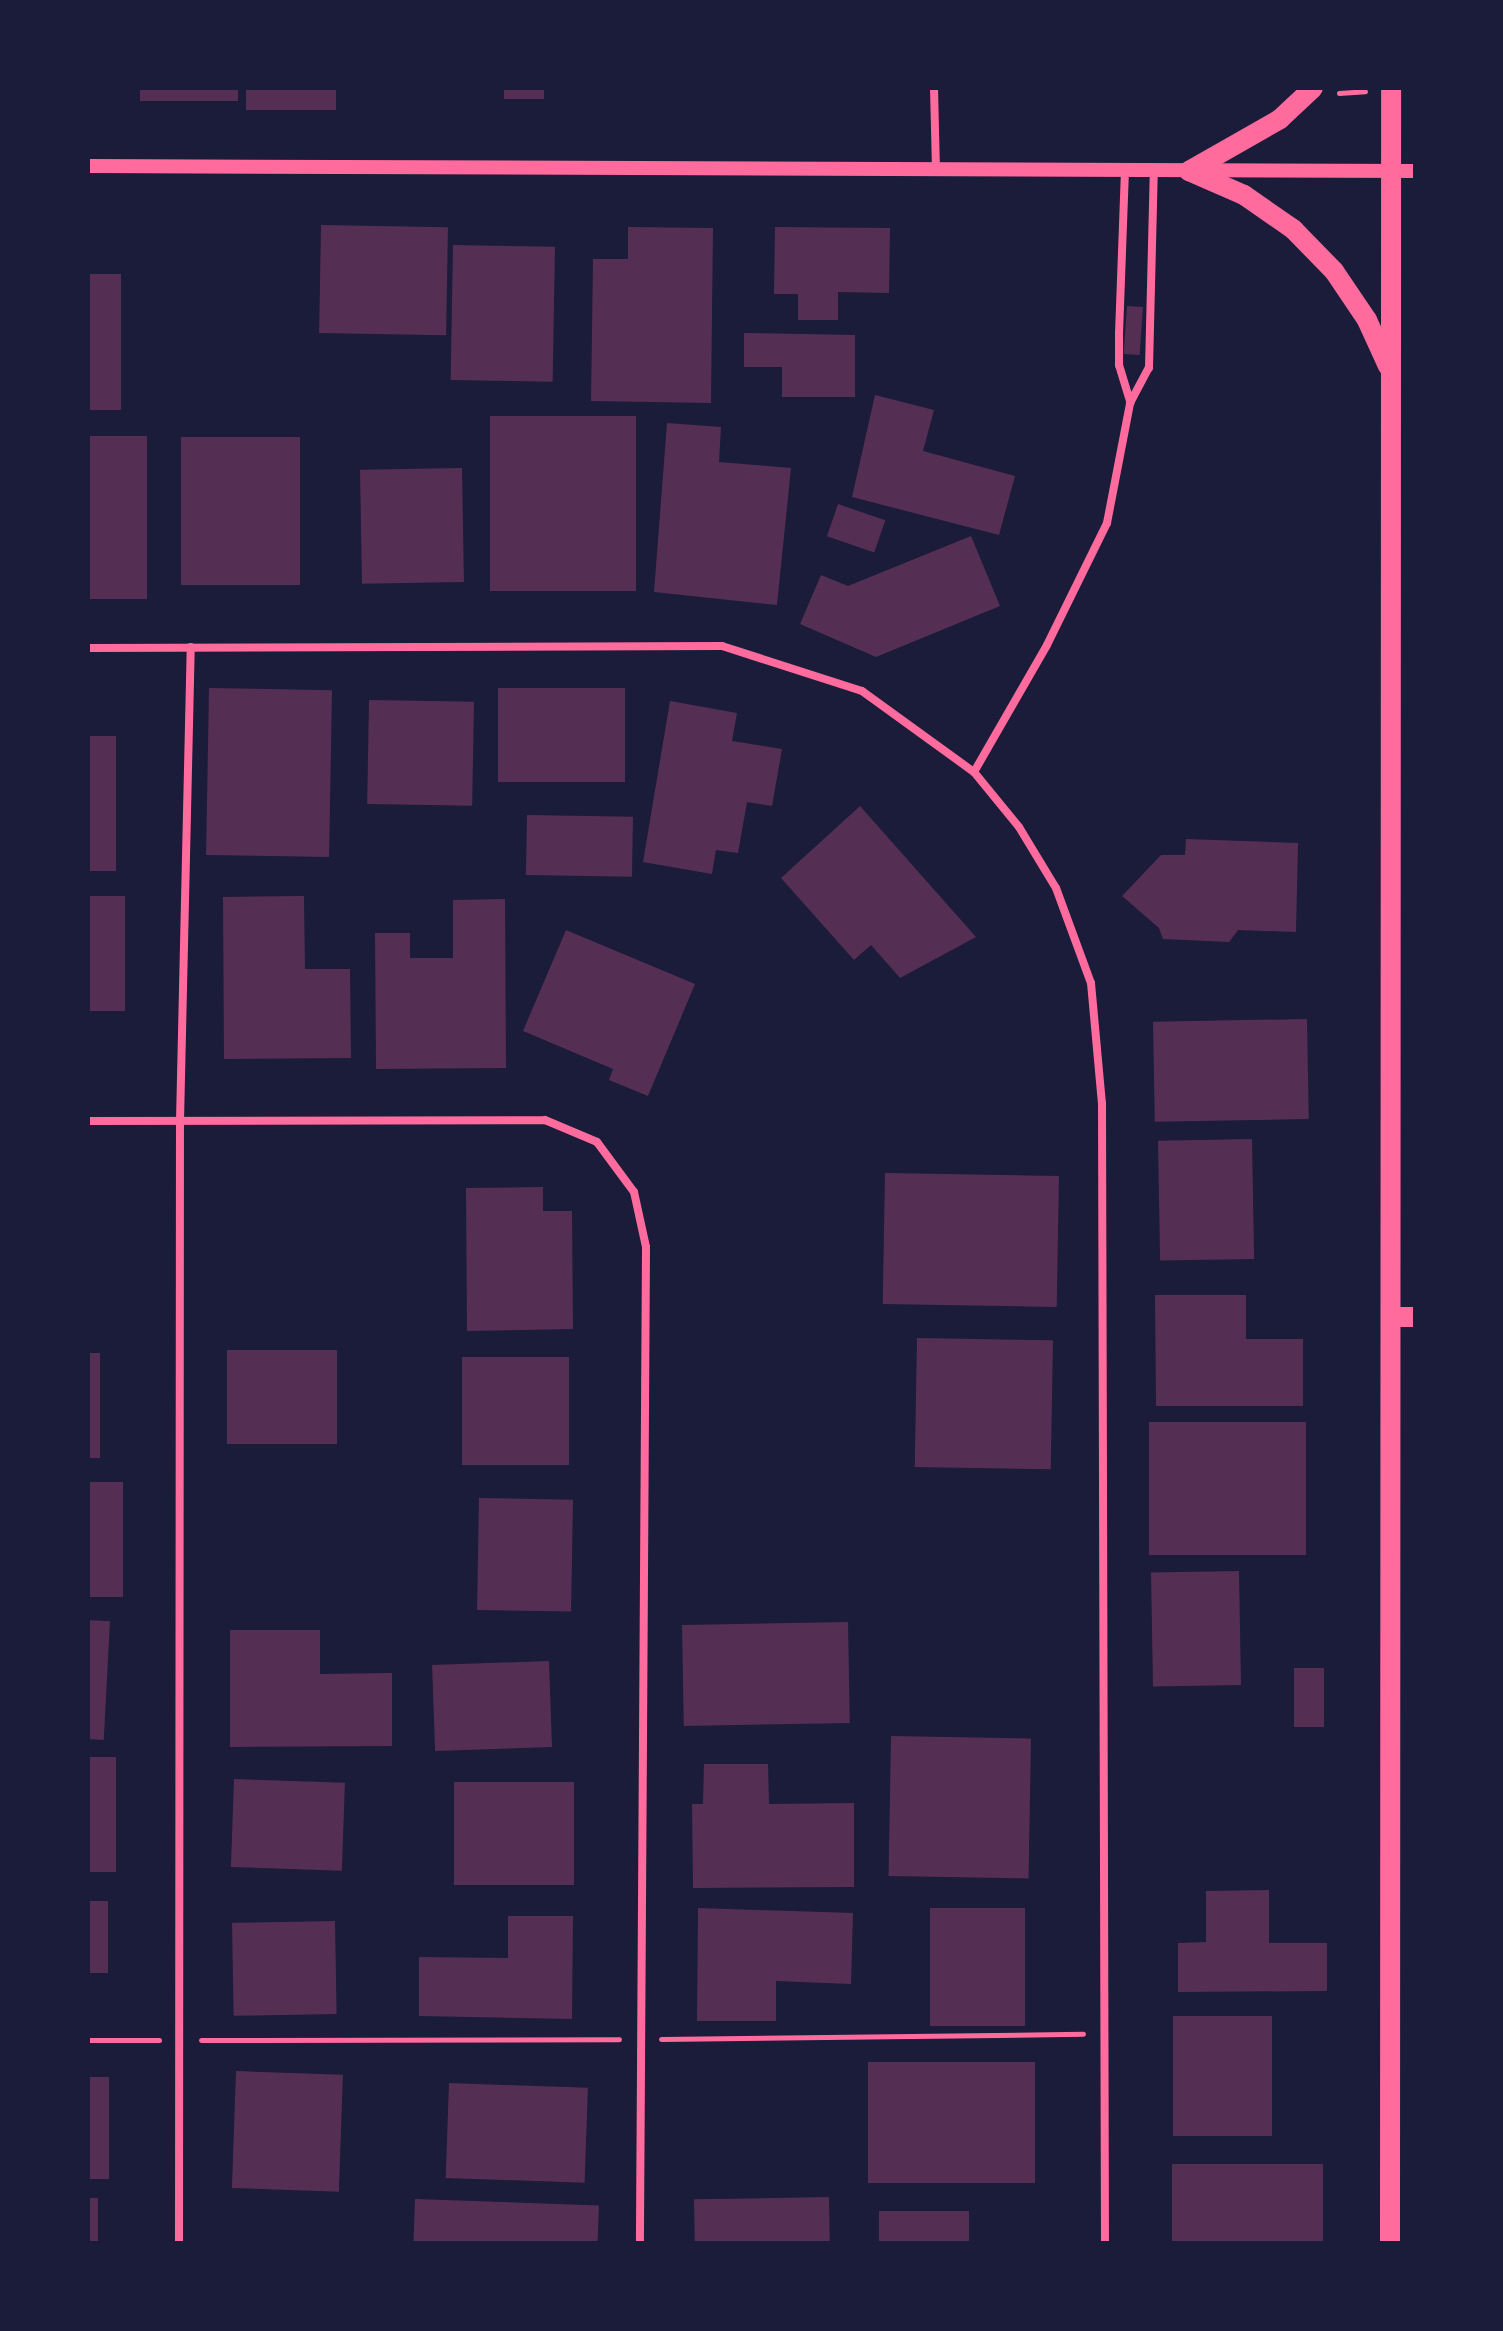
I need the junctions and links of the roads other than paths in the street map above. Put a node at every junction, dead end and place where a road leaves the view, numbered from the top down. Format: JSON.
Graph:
{"nodes":[{"id":1,"x":934,"y":88,"type":"edge"},
{"id":2,"x":1391,"y":88,"type":"edge"},
{"id":3,"x":1319,"y":91,"type":"edge"},
{"id":4,"x":88,"y":166,"type":"edge"},
{"id":5,"x":936,"y":169,"type":"junction"},
{"id":6,"x":1125,"y":170,"type":"junction"},
{"id":7,"x":1154,"y":170,"type":"junction"},
{"id":8,"x":1189,"y":171,"type":"junction"},
{"id":9,"x":1391,"y":171,"type":"junction"},
{"id":10,"x":1415,"y":171,"type":"edge"},
{"id":11,"x":1391,"y":375,"type":"junction"},
{"id":12,"x":1130,"y":403,"type":"junction"},
{"id":13,"x":191,"y":647,"type":"junction"},
{"id":14,"x":88,"y":648,"type":"edge"},
{"id":15,"x":974,"y":772,"type":"junction"},
{"id":16,"x":88,"y":1121,"type":"edge"},
{"id":17,"x":180,"y":1121,"type":"junction"},
{"id":18,"x":1391,"y":1317,"type":"junction"},
{"id":19,"x":1415,"y":1317,"type":"edge"},
{"id":20,"x":179,"y":2243,"type":"edge"},
{"id":21,"x":640,"y":2243,"type":"edge"},
{"id":22,"x":1105,"y":2243,"type":"edge"},
{"id":23,"x":1390,"y":2243,"type":"edge"}],
"edges":[{"from":1,"to":5,"type":"street"},
{"from":2,"to":9,"type":"main road"},
{"from":3,"to":8,"type":"main road"},
{"from":4,"to":5,"type":"street"},
{"from":5,"to":6,"type":"street"},
{"from":6,"to":7,"type":"street"},
{"from":6,"to":12,"type":"street"},
{"from":7,"to":8,"type":"street"},
{"from":7,"to":12,"type":"street"},
{"from":8,"to":9,"type":"street"},
{"from":8,"to":11,"type":"main road"},
{"from":9,"to":10,"type":"street"},
{"from":9,"to":11,"type":"main road"},
{"from":11,"to":18,"type":"main road"},
{"from":12,"to":15,"type":"street"},
{"from":13,"to":14,"type":"street"},
{"from":13,"to":15,"type":"street"},
{"from":13,"to":17,"type":"street"},
{"from":15,"to":22,"type":"street"},
{"from":16,"to":17,"type":"street"},
{"from":17,"to":20,"type":"street"},
{"from":17,"to":21,"type":"street"},
{"from":18,"to":19,"type":"main road"},
{"from":18,"to":23,"type":"main road"}]}
